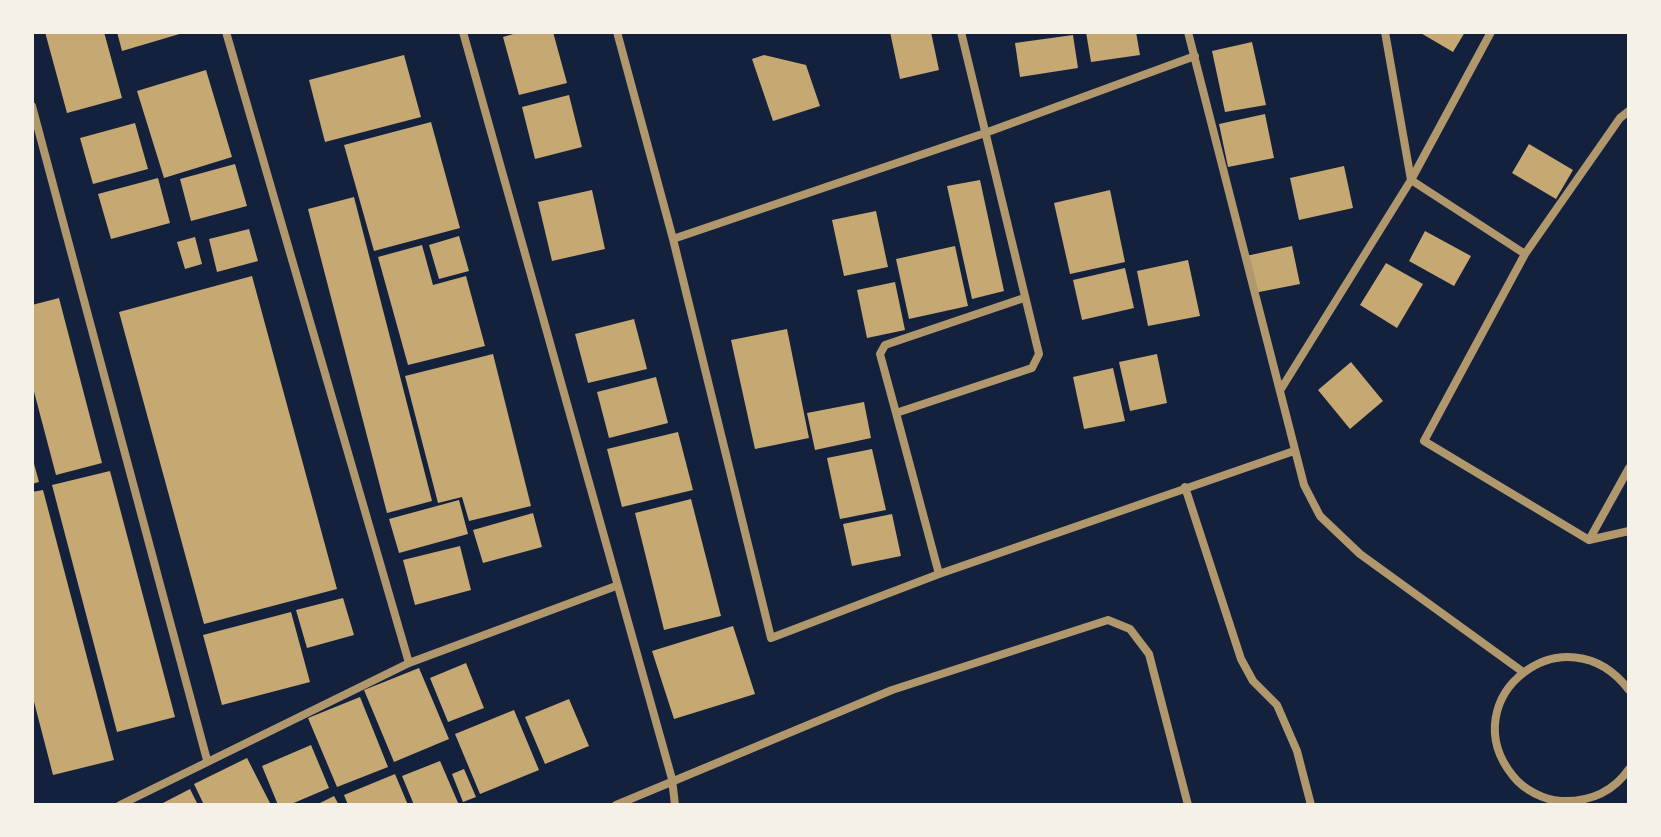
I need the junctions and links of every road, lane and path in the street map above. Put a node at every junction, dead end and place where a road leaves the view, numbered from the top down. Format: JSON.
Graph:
{"nodes":[{"id":1,"x":226,"y":32,"type":"edge"},
{"id":2,"x":463,"y":32,"type":"edge"},
{"id":3,"x":617,"y":32,"type":"edge"},
{"id":4,"x":961,"y":32,"type":"edge"},
{"id":5,"x":1188,"y":32,"type":"edge"},
{"id":6,"x":1385,"y":32,"type":"edge"},
{"id":7,"x":1491,"y":32,"type":"edge"},
{"id":8,"x":1195,"y":56,"type":"junction"},
{"id":9,"x":32,"y":106,"type":"edge"},
{"id":10,"x":1629,"y":111,"type":"edge"},
{"id":11,"x":985,"y":133,"type":"junction"},
{"id":12,"x":1411,"y":180,"type":"junction"},
{"id":13,"x":673,"y":239,"type":"junction"},
{"id":14,"x":1525,"y":254,"type":"junction"},
{"id":15,"x":1024,"y":298,"type":"junction"},
{"id":16,"x":1281,"y":389,"type":"junction"},
{"id":17,"x":896,"y":413,"type":"junction"},
{"id":18,"x":1294,"y":451,"type":"junction"},
{"id":19,"x":1629,"y":468,"type":"edge"},
{"id":20,"x":1185,"y":487,"type":"junction"},
{"id":21,"x":1629,"y":531,"type":"edge"},
{"id":22,"x":1589,"y":540,"type":"junction"},
{"id":23,"x":939,"y":574,"type":"junction"},
{"id":24,"x":616,"y":586,"type":"junction"},
{"id":25,"x":409,"y":663,"type":"junction"},
{"id":26,"x":1523,"y":672,"type":"junction"},
{"id":27,"x":1629,"y":690,"type":"edge"},
{"id":28,"x":207,"y":760,"type":"junction"},
{"id":29,"x":1628,"y":771,"type":"edge"},
{"id":30,"x":672,"y":779,"type":"junction"},
{"id":31,"x":120,"y":805,"type":"edge"},
{"id":32,"x":616,"y":805,"type":"edge"},
{"id":33,"x":675,"y":805,"type":"edge"},
{"id":34,"x":1188,"y":805,"type":"edge"},
{"id":35,"x":1311,"y":805,"type":"edge"}],
"edges":[{"from":1,"to":25,"type":"street"},
{"from":2,"to":24,"type":"street"},
{"from":3,"to":13,"type":"street"},
{"from":4,"to":11,"type":"street"},
{"from":5,"to":8,"type":"street"},
{"from":6,"to":12,"type":"street"},
{"from":7,"to":12,"type":"street"},
{"from":8,"to":11,"type":"street"},
{"from":8,"to":16,"type":"street"},
{"from":9,"to":28,"type":"street"},
{"from":10,"to":14,"type":"street"},
{"from":11,"to":13,"type":"street"},
{"from":11,"to":15,"type":"street"},
{"from":12,"to":14,"type":"street"},
{"from":12,"to":16,"type":"street"},
{"from":13,"to":23,"type":"street"},
{"from":14,"to":22,"type":"street"},
{"from":15,"to":17,"type":"street"},
{"from":15,"to":17,"type":"street"},
{"from":16,"to":18,"type":"street"},
{"from":17,"to":23,"type":"street"},
{"from":18,"to":20,"type":"street"},
{"from":18,"to":26,"type":"street"},
{"from":19,"to":22,"type":"street"},
{"from":20,"to":23,"type":"street"},
{"from":20,"to":35,"type":"street"},
{"from":21,"to":22,"type":"street"},
{"from":24,"to":25,"type":"street"},
{"from":24,"to":30,"type":"street"},
{"from":25,"to":28,"type":"street"},
{"from":26,"to":27,"type":"street"},
{"from":26,"to":29,"type":"street"},
{"from":28,"to":31,"type":"street"},
{"from":30,"to":32,"type":"street"},
{"from":30,"to":33,"type":"street"},
{"from":30,"to":34,"type":"street"}]}
